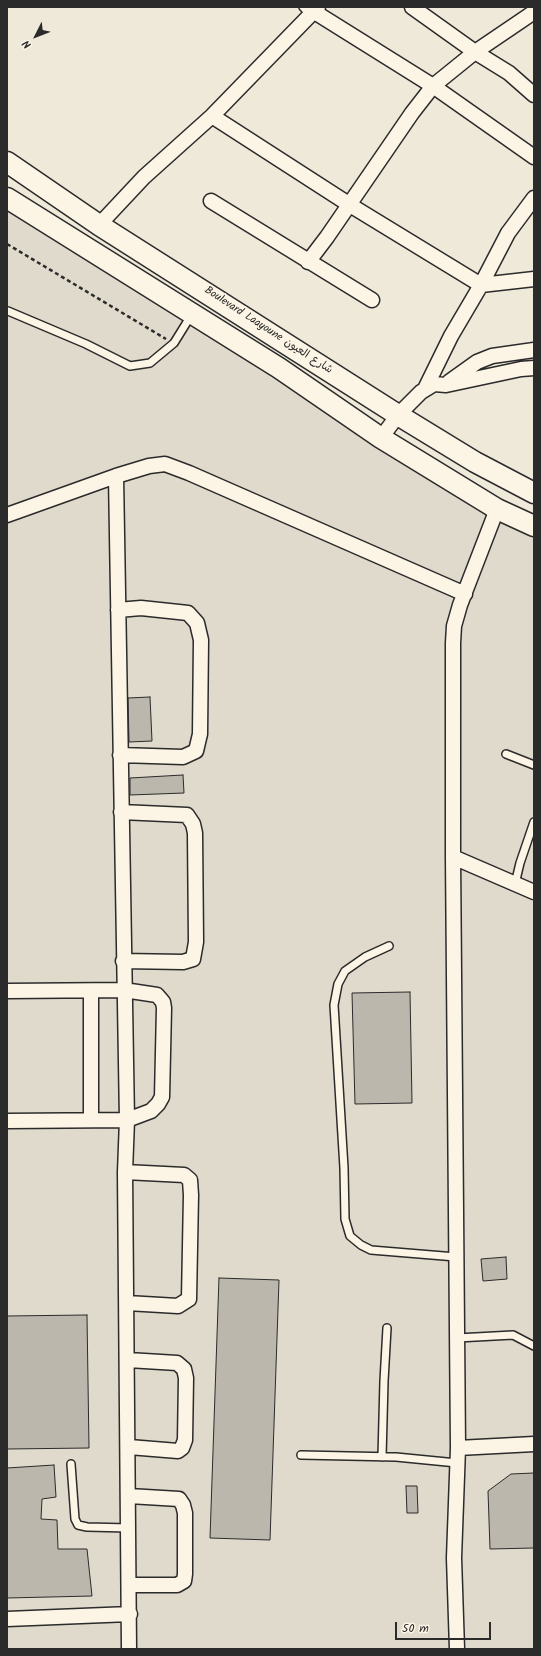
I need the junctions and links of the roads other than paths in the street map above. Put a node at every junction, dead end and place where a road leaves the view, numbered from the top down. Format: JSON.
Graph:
{"nodes":[{"id":1,"x":421,"y":9,"type":"edge"},
{"id":2,"x":311,"y":10,"type":"edge"},
{"id":3,"x":534,"y":12,"type":"edge"},
{"id":4,"x":475,"y":52,"type":"junction"},
{"id":5,"x":433,"y":86,"type":"junction"},
{"id":6,"x":534,"y":95,"type":"edge"},
{"id":7,"x":212,"y":116,"type":"junction"},
{"id":8,"x":534,"y":157,"type":"edge"},
{"id":9,"x":7,"y":162,"type":"edge"},
{"id":10,"x":7,"y":198,"type":"edge"},
{"id":11,"x":534,"y":198,"type":"edge"},
{"id":12,"x":211,"y":201,"type":"dead end"},
{"id":13,"x":350,"y":205,"type":"junction"},
{"id":14,"x":99,"y":225,"type":"junction"},
{"id":15,"x":308,"y":262,"type":"junction"},
{"id":16,"x":534,"y":280,"type":"edge"},
{"id":17,"x":481,"y":285,"type":"junction"},
{"id":18,"x":372,"y":300,"type":"dead end"},
{"id":19,"x":8,"y":311,"type":"dead end"},
{"id":20,"x":192,"y":314,"type":"junction"},
{"id":21,"x":534,"y":350,"type":"edge"},
{"id":22,"x":534,"y":368,"type":"edge"},
{"id":23,"x":446,"y":385,"type":"junction"},
{"id":24,"x":425,"y":389,"type":"junction"},
{"id":25,"x":398,"y":415,"type":"junction"},
{"id":26,"x":381,"y":438,"type":"junction"},
{"id":27,"x":116,"y":476,"type":"junction"},
{"id":28,"x":534,"y":493,"type":"edge"},
{"id":29,"x":497,"y":509,"type":"junction"},
{"id":30,"x":7,"y":515,"type":"edge"},
{"id":31,"x":534,"y":526,"type":"edge"},
{"id":32,"x":465,"y":594,"type":"junction"},
{"id":33,"x":118,"y":610,"type":"junction"},
{"id":34,"x":506,"y":754,"type":"dead end"},
{"id":35,"x":120,"y":755,"type":"junction"},
{"id":36,"x":534,"y":765,"type":"edge"},
{"id":37,"x":121,"y":812,"type":"junction"},
{"id":38,"x":534,"y":822,"type":"edge"},
{"id":39,"x":453,"y":857,"type":"junction"},
{"id":40,"x":515,"y":884,"type":"junction"},
{"id":41,"x":534,"y":892,"type":"edge"},
{"id":42,"x":389,"y":946,"type":"dead end"},
{"id":43,"x":123,"y":960,"type":"junction"},
{"id":44,"x":124,"y":990,"type":"junction"},
{"id":45,"x":7,"y":991,"type":"edge"},
{"id":46,"x":91,"y":991,"type":"junction"},
{"id":47,"x":91,"y":1119,"type":"junction"},
{"id":48,"x":127,"y":1120,"type":"junction"},
{"id":49,"x":7,"y":1121,"type":"edge"},
{"id":50,"x":125,"y":1172,"type":"junction"},
{"id":51,"x":456,"y":1256,"type":"junction"},
{"id":52,"x":127,"y":1303,"type":"junction"},
{"id":53,"x":387,"y":1328,"type":"dead end"},
{"id":54,"x":457,"y":1338,"type":"junction"},
{"id":55,"x":534,"y":1346,"type":"edge"},
{"id":56,"x":128,"y":1360,"type":"junction"},
{"id":57,"x":534,"y":1444,"type":"edge"},
{"id":58,"x":129,"y":1447,"type":"junction"},
{"id":59,"x":458,"y":1448,"type":"junction"},
{"id":60,"x":301,"y":1455,"type":"dead end"},
{"id":61,"x":382,"y":1457,"type":"junction"},
{"id":62,"x":457,"y":1463,"type":"junction"},
{"id":63,"x":71,"y":1464,"type":"dead end"},
{"id":64,"x":129,"y":1496,"type":"junction"},
{"id":65,"x":129,"y":1528,"type":"junction"},
{"id":66,"x":130,"y":1585,"type":"junction"},
{"id":67,"x":130,"y":1614,"type":"junction"},
{"id":68,"x":7,"y":1619,"type":"edge"},
{"id":69,"x":129,"y":1649,"type":"edge"},
{"id":70,"x":457,"y":1649,"type":"edge"}],
"edges":[{"from":1,"to":4,"type":"street"},
{"from":2,"to":5,"type":"street"},
{"from":2,"to":7,"type":"street"},
{"from":3,"to":4,"type":"street"},
{"from":4,"to":5,"type":"street"},
{"from":4,"to":6,"type":"street"},
{"from":5,"to":8,"type":"street"},
{"from":5,"to":13,"type":"street"},
{"from":7,"to":13,"type":"street"},
{"from":7,"to":14,"type":"street"},
{"from":9,"to":14,"type":"street","name":"Boulevard Laayoune شارع العيون"},
{"from":10,"to":20,"type":"street"},
{"from":11,"to":17,"type":"street"},
{"from":12,"to":15,"type":"street"},
{"from":13,"to":15,"type":"street"},
{"from":13,"to":17,"type":"street"},
{"from":14,"to":25,"type":"street","name":"Boulevard Laayoune شارع العيون"},
{"from":15,"to":18,"type":"street"},
{"from":16,"to":17,"type":"street"},
{"from":17,"to":24,"type":"street"},
{"from":19,"to":20,"type":"lane"},
{"from":20,"to":26,"type":"street"},
{"from":21,"to":23,"type":"street"},
{"from":22,"to":23,"type":"street"},
{"from":23,"to":24,"type":"street"},
{"from":24,"to":25,"type":"street"},
{"from":25,"to":26,"type":"street"},
{"from":25,"to":28,"type":"street","name":"Boulevard Laayoune شارع العيون"},
{"from":26,"to":29,"type":"street"},
{"from":27,"to":30,"type":"street"},
{"from":27,"to":32,"type":"street"},
{"from":27,"to":33,"type":"street"},
{"from":29,"to":31,"type":"street"},
{"from":29,"to":32,"type":"street"},
{"from":32,"to":39,"type":"street"},
{"from":33,"to":35,"type":"street"},
{"from":33,"to":35,"type":"street"},
{"from":34,"to":36,"type":"lane"},
{"from":35,"to":37,"type":"street"},
{"from":37,"to":43,"type":"street"},
{"from":37,"to":43,"type":"street"},
{"from":38,"to":40,"type":"lane"},
{"from":39,"to":40,"type":"street"},
{"from":39,"to":51,"type":"street"},
{"from":40,"to":41,"type":"street"},
{"from":42,"to":51,"type":"lane"},
{"from":43,"to":44,"type":"street"},
{"from":44,"to":46,"type":"street"},
{"from":44,"to":48,"type":"street"},
{"from":44,"to":48,"type":"street"},
{"from":45,"to":46,"type":"street"},
{"from":46,"to":47,"type":"street"},
{"from":47,"to":48,"type":"street"},
{"from":47,"to":49,"type":"street"},
{"from":48,"to":50,"type":"street"},
{"from":50,"to":52,"type":"street"},
{"from":50,"to":52,"type":"street"},
{"from":51,"to":54,"type":"street"},
{"from":52,"to":56,"type":"street"},
{"from":53,"to":61,"type":"lane"},
{"from":54,"to":55,"type":"lane"},
{"from":54,"to":59,"type":"street"},
{"from":56,"to":58,"type":"street"},
{"from":56,"to":58,"type":"street"},
{"from":57,"to":59,"type":"street"},
{"from":58,"to":64,"type":"street"},
{"from":59,"to":62,"type":"street"},
{"from":60,"to":61,"type":"lane"},
{"from":61,"to":62,"type":"lane"},
{"from":62,"to":70,"type":"street"},
{"from":63,"to":65,"type":"lane"},
{"from":64,"to":65,"type":"street"},
{"from":64,"to":66,"type":"street"},
{"from":65,"to":66,"type":"street"},
{"from":66,"to":67,"type":"street"},
{"from":67,"to":68,"type":"street"},
{"from":67,"to":69,"type":"street"}]}
